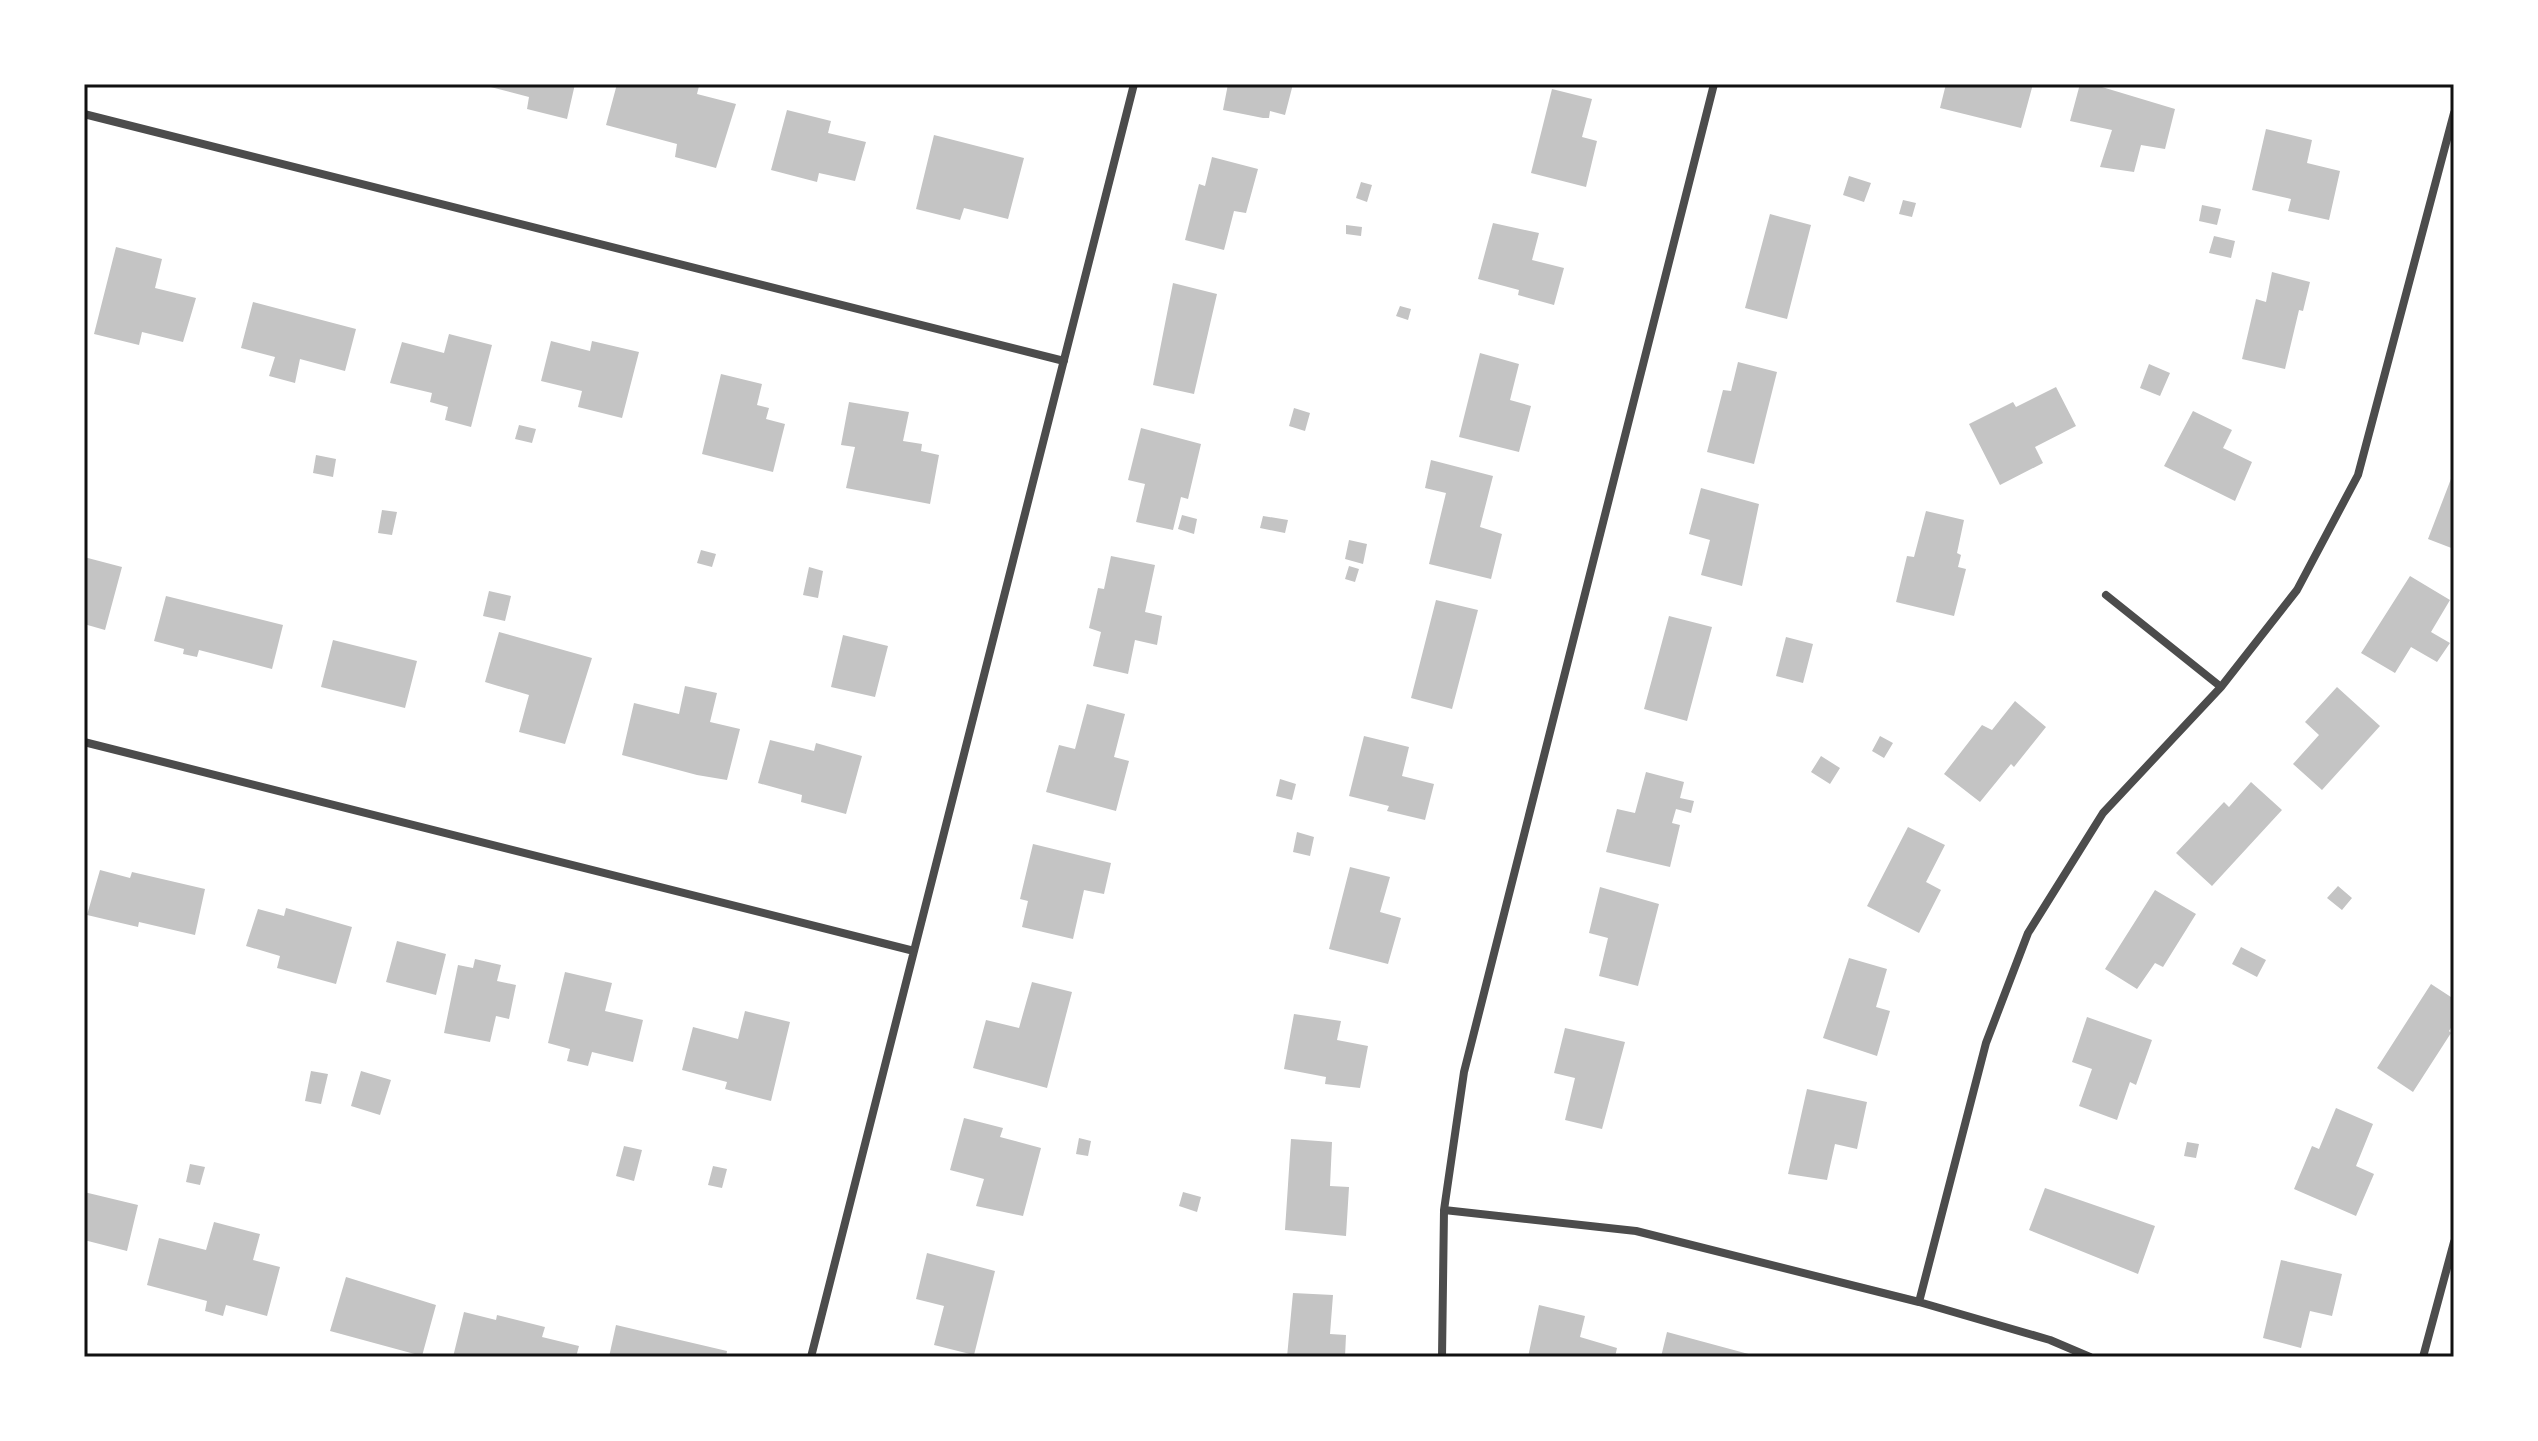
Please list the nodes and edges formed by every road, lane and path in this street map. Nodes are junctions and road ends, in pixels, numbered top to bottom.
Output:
1 (1134, 84) edge
2 (1714, 84) edge
3 (2454, 113) edge
4 (84, 114) edge
5 (1064, 361) junction
6 (2106, 595) dead end
7 (2221, 687) junction
8 (84, 742) edge
9 (914, 951) junction
10 (1444, 1210) junction
11 (2454, 1242) edge
12 (1919, 1302) junction
13 (811, 1357) edge
14 (1442, 1357) edge
15 (2090, 1357) edge
16 (2423, 1357) edge

1 - 5 street
2 - 10 street
3 - 7 street
4 - 5 street
5 - 9 street
6 - 7 street
7 - 12 street
8 - 9 street
9 - 13 street
10 - 12 street
10 - 14 street
11 - 16 street
12 - 15 street

